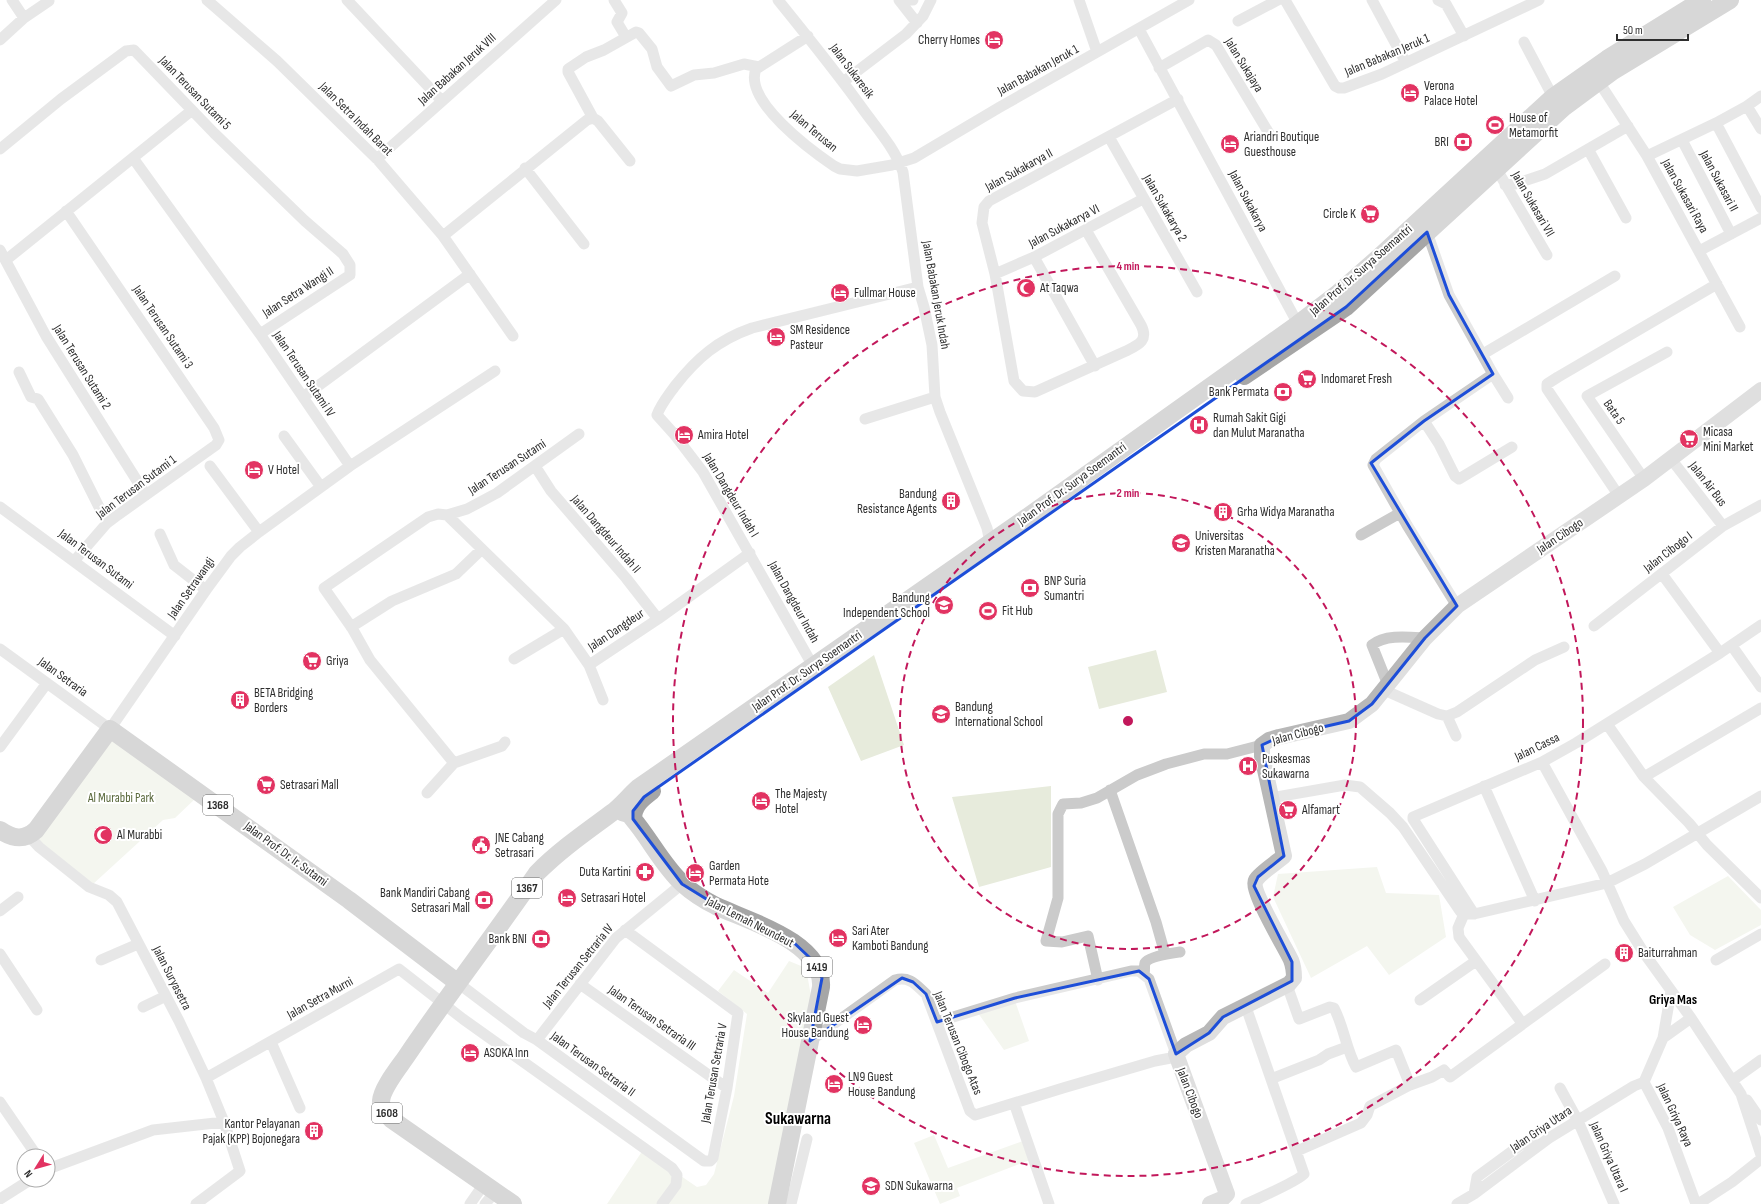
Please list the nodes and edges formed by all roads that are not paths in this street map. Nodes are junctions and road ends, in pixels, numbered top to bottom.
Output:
1 (12, 0) edge
2 (49, 0) edge
3 (207, 0) edge
4 (346, 0) edge
5 (556, 0) edge
6 (614, 0) edge
7 (778, 0) edge
8 (899, 0) edge
9 (909, 0) edge
10 (913, 0) edge
11 (931, 0) edge
12 (1079, 0) edge
13 (1189, 0) edge
14 (1278, 0) edge
15 (1285, 0) edge
16 (1372, 0) edge
17 (1438, 0) edge
18 (1539, 0) edge
19 (1702, 0) edge
20 (1730, 0) edge
21 (24, 18) junction
22 (1238, 21) dead end
23 (917, 23) junction
24 (1139, 29) junction
25 (808, 36) junction
26 (1464, 36) junction
27 (626, 37) junction
28 (0, 40) edge
29 (1524, 42) dead end
30 (1097, 52) junction
31 (1406, 63) junction
32 (759, 67) junction
33 (1159, 68) junction
34 (843, 82) junction
35 (1599, 82) junction
36 (1761, 96) edge
37 (1553, 98) junction
38 (1178, 99) junction
39 (442, 101) junction
40 (1747, 106) junction
41 (191, 111) junction
42 (593, 118) junction
43 (1716, 124) junction
44 (1628, 126) junction
45 (1761, 130) edge
46 (1270, 135) dead end
47 (1109, 137) junction
48 (1682, 140) junction
49 (0, 149) edge
50 (1588, 149) junction
51 (1647, 156) junction
52 (133, 158) junction
53 (377, 159) junction
54 (630, 161) dead end
55 (900, 162) junction
56 (525, 168) junction
57 (1496, 168) junction
58 (1505, 185) junction
59 (1143, 199) junction
60 (1761, 208) edge
61 (66, 211) junction
62 (1626, 218) dead end
63 (1761, 218) edge
64 (1086, 230) junction
65 (1427, 232) junction
66 (1732, 234) junction
67 (443, 236) junction
68 (584, 244) dead end
69 (0, 250) edge
70 (1699, 251) junction
71 (1547, 255) dead end
72 (1034, 257) junction
73 (6, 260) junction
74 (470, 274) junction
75 (995, 274) junction
76 (350, 275) joint
77 (1615, 276) dead end
78 (1717, 284) junction
79 (918, 287) junction
80 (1197, 292) dead end
81 (1298, 324) junction
82 (1740, 328) dead end
83 (260, 334) junction
84 (513, 336) dead end
85 (1667, 352) dead end
86 (1483, 354) junction
87 (1095, 366) junction
88 (495, 371) dead end
89 (19, 372) dead end
90 (1493, 374) junction
91 (1761, 390) edge
92 (302, 397) junction
93 (935, 397) junction
94 (1508, 398) dead end
95 (865, 419) dead end
96 (1424, 421) junction
97 (579, 434) dead end
98 (284, 436) dead end
99 (1512, 447) dead end
100 (201, 456) joint
101 (1671, 458) junction
102 (210, 466) dead end
103 (350, 466) junction
104 (535, 466) junction
105 (1644, 479) junction
106 (321, 487) junction
107 (146, 495) junction
108 (1619, 496) junction
109 (1761, 505) edge
110 (0, 507) edge
111 (1400, 513) junction
112 (447, 514) junction
113 (107, 523) junction
114 (1723, 526) junction
115 (259, 532) junction
116 (160, 534) dead end
117 (1361, 535) dead end
118 (990, 542) junction
119 (482, 549) junction
120 (750, 553) junction
121 (75, 560) junction
122 (1662, 574) junction
123 (206, 590) junction
124 (1457, 606) junction
125 (658, 619) junction
126 (1761, 625) edge
127 (1594, 626) dead end
128 (351, 627) junction
129 (564, 629) junction
130 (175, 636) junction
131 (1425, 638) junction
132 (1732, 646) junction
133 (1564, 647) dead end
134 (0, 649) edge
135 (1720, 653) junction
136 (514, 659) dead end
137 (589, 665) junction
138 (813, 666) junction
139 (47, 683) junction
140 (1761, 687) edge
141 (1386, 688) junction
142 (603, 700) dead end
143 (1761, 708) edge
144 (1447, 716) junction
145 (1608, 724) junction
146 (110, 729) junction
147 (1456, 736) dead end
148 (505, 742) dead end
149 (1262, 745) junction
150 (0, 746) edge
151 (1542, 762) junction
152 (454, 763) junction
153 (1644, 777) junction
154 (1484, 786) junction
155 (1110, 790) junction
156 (427, 793) dead end
157 (1761, 796) edge
158 (1270, 798) junction
159 (613, 811) junction
160 (633, 819) junction
161 (0, 830) edge
162 (1698, 833) junction
163 (29, 836) junction
164 (1607, 883) junction
165 (682, 884) junction
166 (18, 897) dead end
167 (1761, 898) edge
168 (1535, 901) junction
169 (0, 911) edge
170 (1469, 914) junction
171 (625, 930) junction
172 (1761, 934) edge
173 (138, 944) junction
174 (1180, 952) dead end
175 (0, 954) edge
176 (1165, 954) junction
177 (101, 960) dead end
178 (1716, 960) dead end
179 (1476, 961) junction
180 (1605, 964) dead end
181 (1144, 974) junction
182 (1098, 980) junction
183 (458, 983) junction
184 (580, 984) junction
185 (1287, 985) junction
186 (1672, 991) junction
187 (166, 996) junction
188 (1420, 1000) dead end
189 (442, 1004) junction
190 (143, 1007) dead end
191 (1246, 1007) junction
192 (37, 1010) dead end
193 (1691, 1018) junction
194 (937, 1022) junction
195 (1522, 1023) junction
196 (1662, 1038) junction
197 (537, 1040) junction
198 (810, 1041) junction
199 (271, 1042) junction
200 (1347, 1047) junction
201 (1176, 1055) junction
202 (1761, 1060) edge
203 (206, 1078) junction
204 (1271, 1079) junction
205 (1733, 1080) junction
206 (1644, 1082) junction
207 (1410, 1085) junction
208 (727, 1088) junction
209 (1560, 1088) dead end
210 (1741, 1094) junction
211 (0, 1102) edge
212 (1014, 1103) junction
213 (300, 1108) dead end
214 (1761, 1120) edge
215 (1578, 1121) junction
216 (224, 1122) junction
217 (807, 1139) dead end
218 (32, 1148) edge
219 (1297, 1151) junction
220 (1761, 1155) edge
221 (712, 1158) joint
222 (1761, 1159) edge
223 (56, 1166) edge
224 (17, 1188) edge
225 (488, 1193) edge
226 (0, 1199) edge
227 (1230, 1199) edge
228 (196, 1204) edge
229 (470, 1204) edge
230 (513, 1204) edge
231 (662, 1204) edge
232 (777, 1204) edge
233 (791, 1204) edge
234 (1049, 1204) edge
235 (1210, 1204) edge
236 (1246, 1204) edge
237 (1457, 1204) edge
238 (1614, 1204) edge
239 (1697, 1204) edge

1 - 21 street
2 - 21 street
3 - 53 street, Jalan Setra Indah Barat
4 - 39 street
5 - 39 street, Jalan Babakan Jeruk VIII
6 - 27 street
7 - 25 street, Jalan Sukaresik
8 - 23 street
9 - 10 street
11 - 23 street
12 - 30 street
13 - 24 street, Jalan Babakan Jeruk 1
14 - 22 street
15 - 31 street, Jalan Babakan Jeruk 1
16 - 31 street
17 - 26 street
18 - 26 street, Jalan Babakan Jeruk 1
19 - 37 main road, Jalan Prof. Dr. Surya Soemantri / 1367
20 - 35 main road, Jalan Prof. Dr. Surya Soemantri
21 - 28 street
23 - 34 street
24 - 30 street, Jalan Babakan Jeruk 1
24 - 33 street, Jalan Sukakarya
25 - 32 street
25 - 34 street, Jalan Sukaresik
26 - 31 street, Jalan Babakan Jeruk 1
27 - 32 street
27 - 42 street
29 - 37 street
30 - 55 street, Jalan Babakan Jeruk 1
32 - 55 street, Jalan Terusan
33 - 38 street, Jalan Sukakarya
33 - 46 street, Jalan Sukajaya
34 - 55 street, Jalan Sukaresik
35 - 44 street, Jalan Sukasari Raya
35 - 57 main road, Jalan Prof. Dr. Surya Soemantri
36 - 40 street
37 - 81 main road, Jalan Prof. Dr. Surya Soemantri / 1367
38 - 47 street, Jalan Sukakarya II
38 - 81 street, Jalan Sukakarya
39 - 53 street, Jalan Babakan Jeruk VIII
40 - 43 street
40 - 45 street
41 - 49 street, Jalan Terusan Sutami 5
41 - 52 street
41 - 76 street, Jalan Terusan Sutami 5
42 - 54 street
42 - 56 street
43 - 48 street
43 - 60 street
44 - 50 street
44 - 51 street, Jalan Sukasari Raya
47 - 59 street, Jalan Sukakarya 2
47 - 75 street, Jalan Sukakarya II
48 - 51 street
48 - 66 street, Jalan Sukasari II
50 - 58 street
50 - 62 street
51 - 70 street, Jalan Sukasari Raya
52 - 61 street
52 - 83 street, Jalan Terusan Sutami IV
53 - 67 street, Jalan Setra Indah Barat
55 - 79 street, Jalan Babakan Jeruk Indah
56 - 67 street
56 - 68 street
57 - 58 street, Jalan Sukasari VII
57 - 65 main road, Jalan Prof. Dr. Surya Soemantri
58 - 71 street, Jalan Sukasari VII
59 - 64 street, Jalan Sukakarya VI
59 - 80 street, Jalan Sukakarya 2
61 - 73 street
61 - 100 street, Jalan Terusan Sutami 3
63 - 66 street
64 - 72 street, Jalan Sukakarya VI
64 - 87 street, Jalan Sukakarya II
65 - 86 street
65 - 160 main road, Jalan Prof. Dr. Surya Soemantri
66 - 70 street
67 - 74 street, Jalan Setra Indah Barat
69 - 73 street, Jalan Terusan Sutami 2
70 - 78 street, Jalan Sukasari Raya
72 - 75 street, Jalan Sukakarya VI
72 - 87 street
73 - 107 street, Jalan Terusan Sutami 2
74 - 84 street, Jalan Setra Indah Barat
74 - 92 street
75 - 87 street, Jalan Sukakarya II
76 - 83 street, Jalan Setra Wangi II
77 - 86 street
78 - 82 street, Jalan Sukasari Raya
78 - 108 street
79 - 93 street, Jalan Babakan Jeruk Indah
79 - 120 street, Jalan Dangdeur Indah I
81 - 118 main road, Jalan Prof. Dr. Surya Soemantri / 1367
83 - 92 street, Jalan Terusan Sutami IV
85 - 105 street, Bata 5
86 - 90 street
88 - 103 street
89 - 113 street
90 - 94 street
90 - 96 street
91 - 101 street, Jalan Cibogo
92 - 103 street, Jalan Terusan Sutami IV
93 - 95 street
93 - 118 street, Jalan Babakan Jeruk Indah
96 - 99 street
96 - 111 street
97 - 104 street, Jalan Terusan Sutami
98 - 106 street
100 - 107 street, Jalan Terusan Sutami 1
101 - 105 street, Jalan Cibogo
101 - 114 street, Jalan Air Bus
102 - 115 street
103 - 106 street, Jalan Setrawangi
104 - 112 street, Jalan Terusan Sutami
104 - 125 street, Jalan Dangdeur Indah II
105 - 108 street, Jalan Cibogo
106 - 115 street, Jalan Setrawangi
107 - 113 street, Jalan Terusan Sutami 1
108 - 124 street, Jalan Cibogo
109 - 114 street, Jalan Cibogo I
110 - 121 street, Jalan Terusan Sutami
111 - 117 street
111 - 124 street
112 - 119 street, Jalan Dangdeur
112 - 128 street, Jalan Terusan Sutami
113 - 121 street, Jalan Terusan Sutami 1
114 - 122 street, Jalan Cibogo I
115 - 123 street, Jalan Setrawangi
116 - 123 street
118 - 138 main road, Jalan Prof. Dr. Surya Soemantri / 1367
119 - 128 street
119 - 129 street, Jalan Dangdeur
120 - 125 street, Jalan Dangdeur
120 - 138 street, Jalan Dangdeur Indah
121 - 130 street, Jalan Terusan Sutami
122 - 127 street, Jalan Cibogo I
122 - 135 street
123 - 130 street, Jalan Setrawangi
124 - 131 street, Jalan Cibogo
125 - 137 street, Jalan Dangdeur
126 - 132 street, Jalan Cassa
128 - 152 street
129 - 136 street
129 - 137 street, Jalan Dangdeur
130 - 146 street, Jalan Setrawangi
131 - 141 street, Jalan Cibogo
131 - 141 street
132 - 135 street, Jalan Cassa
132 - 140 street
133 - 144 street
134 - 139 street, Jalan Setraria
135 - 145 street, Jalan Cassa
137 - 142 street
138 - 159 main road, Jalan Prof. Dr. Surya Soemantri / 1367
139 - 146 street, Jalan Setraria
139 - 150 street
141 - 144 street
141 - 149 street, Jalan Cibogo
143 - 153 street
144 - 147 street
145 - 151 street, Jalan Cassa
145 - 153 street
146 - 163 main road
146 - 183 main road, Jalan Prof. Dr. Ir. Sutami / 1368
148 - 152 street
149 - 155 street
149 - 158 street, Jalan Cibogo
151 - 154 street, Jalan Cassa
151 - 164 street
152 - 156 street
153 - 162 street
154 - 168 street
154 - 170 street, Jalan Cassa
155 - 176 street
155 - 182 street
157 - 162 street
158 - 170 street
158 - 185 street, Jalan Cibogo
159 - 160 main road, Jalan Lemah Neundeut / 1419
159 - 183 main road, Jalan Prof. Dr. Surya Soemantri / 1367
160 - 165 main road, Jalan Lemah Neundeut / 1419
161 - 163 main road
162 - 164 street
162 - 167 street
163 - 173 street, Jalan Suryasetra
164 - 168 street
164 - 186 street
165 - 171 street, Jalan Terusan Setraria IV
165 - 198 main road, Jalan Lemah Neundeut / 1419
166 - 169 street
168 - 170 street
170 - 179 street
171 - 184 street, Jalan Terusan Setraria IV
171 - 208 street, Jalan Terusan Setraria V
172 - 178 street
173 - 177 street
173 - 187 street, Jalan Suryasetra
174 - 176 street
175 - 192 street
176 - 181 street
179 - 188 street
179 - 195 street
180 - 195 street
181 - 182 street
181 - 201 street
182 - 194 street
183 - 189 main road, 1608
183 - 197 street
184 - 197 street, Jalan Terusan Setraria IV
184 - 208 street, Jalan Terusan Setraria III
185 - 191 street, Jalan Cibogo
185 - 200 street
186 - 193 street
186 - 196 street, Jalan Griya Raya
187 - 190 street
187 - 203 street, Jalan Suryasetra
189 - 199 street, Jalan Setra Murni
189 - 225 main road, 1608
189 - 231 street
191 - 201 street, Jalan Cibogo
191 - 204 street
193 - 196 street
193 - 205 street
194 - 198 street, Jalan Terusan Cibogo Atas
194 - 212 street, Jalan Terusan Cibogo Atas
195 - 207 street
196 - 206 street, Jalan Griya Raya
197 - 221 street, Jalan Terusan Setraria II
198 - 232 main road, Jalan Lemah Neundeut / 1419
199 - 203 street, Jalan Setra Murni
199 - 213 street
200 - 204 street
200 - 207 street
201 - 212 street
201 - 227 street, Jalan Cibogo
202 - 205 street
203 - 216 street, Jalan Suryasetra
204 - 219 street
205 - 210 street
206 - 215 street, Jalan Griya Utara
206 - 239 street, Jalan Griya Raya
207 - 219 street
208 - 221 street, Jalan Terusan Setraria V
209 - 215 street, Jalan Griya Utara I
210 - 214 street
210 - 220 street
211 - 218 street
212 - 234 street
215 - 237 street, Jalan Griya Utara
215 - 238 street, Jalan Griya Utara I
216 - 223 street
216 - 228 street, Jalan Suryasetra
217 - 233 street
219 - 236 street
222 - 239 street
224 - 226 street
225 - 229 street
225 - 230 main road, 1608
227 - 235 street, Jalan Cibogo

